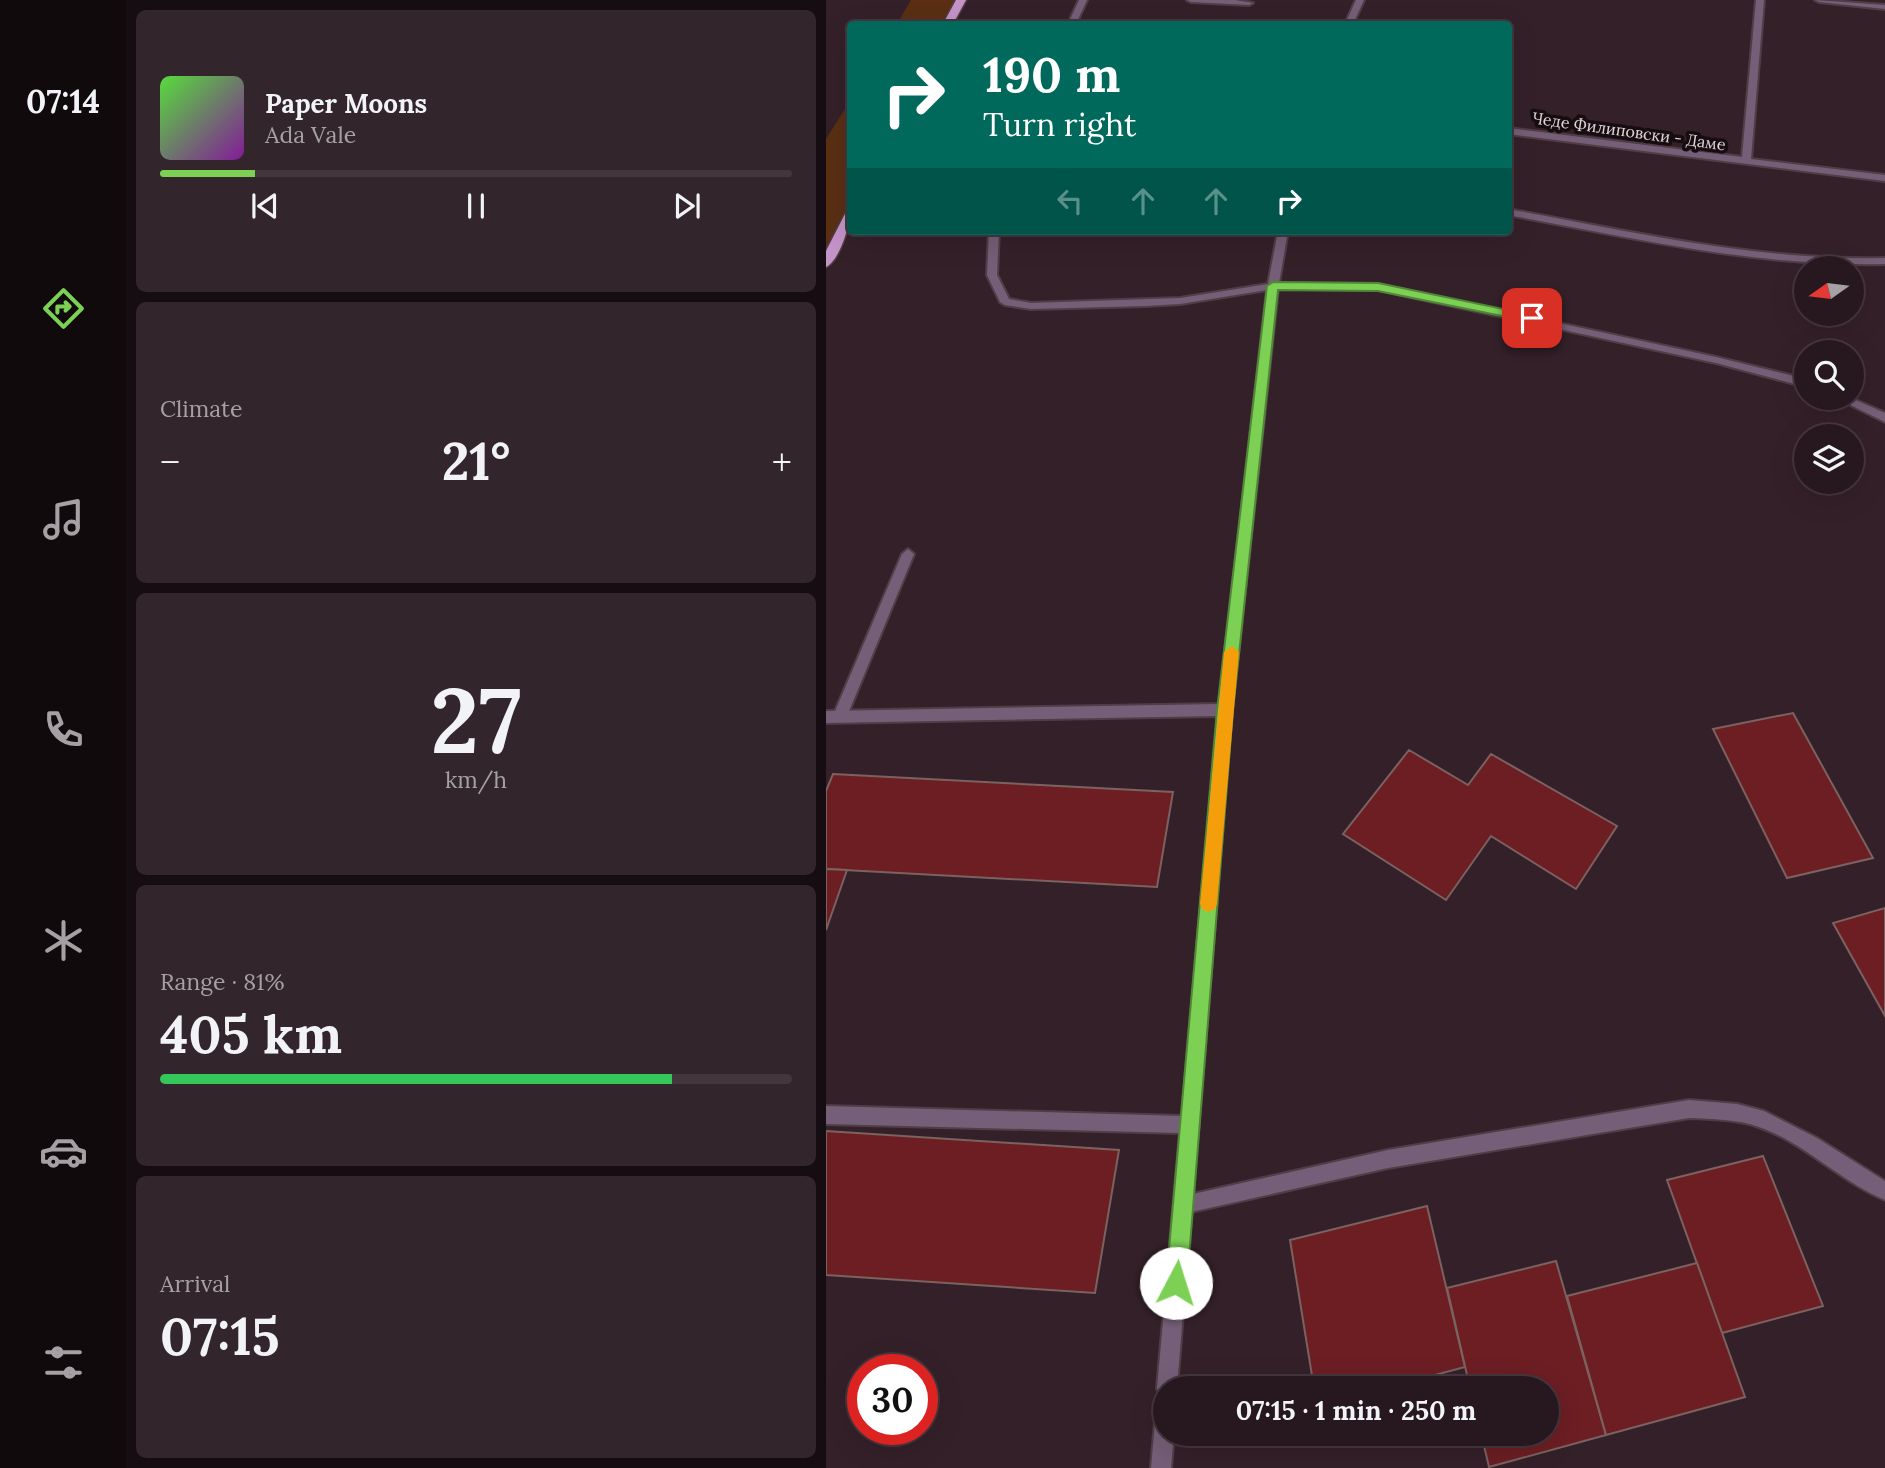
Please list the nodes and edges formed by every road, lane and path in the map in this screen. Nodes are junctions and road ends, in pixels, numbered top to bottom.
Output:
1 (961, 0) edge
2 (1083, 0) edge
3 (1191, 0) edge
4 (1360, 0) edge
5 (1760, 0) edge
6 (1819, 0) edge
7 (1249, 3) dead end
8 (1885, 7) edge
9 (950, 21) edge
10 (1073, 21) edge
11 (1350, 21) edge
12 (1512, 132) edge
13 (1746, 162) junction
14 (1885, 178) edge
15 (1512, 213) edge
16 (847, 221) edge
17 (994, 235) edge
18 (1282, 235) edge
19 (1885, 261) edge
20 (826, 263) edge
21 (1273, 286) junction
22 (1794, 380) edge
23 (1864, 408) edge
24 (1885, 418) edge
25 (908, 554) dead end
26 (1225, 710) junction
27 (833, 717) edge
28 (826, 1115) edge
29 (1189, 1125) junction
30 (1885, 1191) edge
31 (1183, 1205) junction
32 (1168, 1376) edge
33 (1163, 1446) edge
34 (1161, 1468) edge

1 - 9 main road
2 - 10 street
3 - 7 street
4 - 11 street
5 - 13 street, Чеде Филиповски - Даме
6 - 8 street
12 - 13 street, Чеде Филиповски - Даме
13 - 14 street, Чеде Филиповски - Даме
15 - 19 street
16 - 20 main road
17 - 21 street
18 - 21 street
21 - 22 street
21 - 26 street
23 - 24 street
25 - 27 street
26 - 27 street
26 - 29 street
28 - 29 street
29 - 31 street
30 - 31 street
31 - 32 street
33 - 34 street

